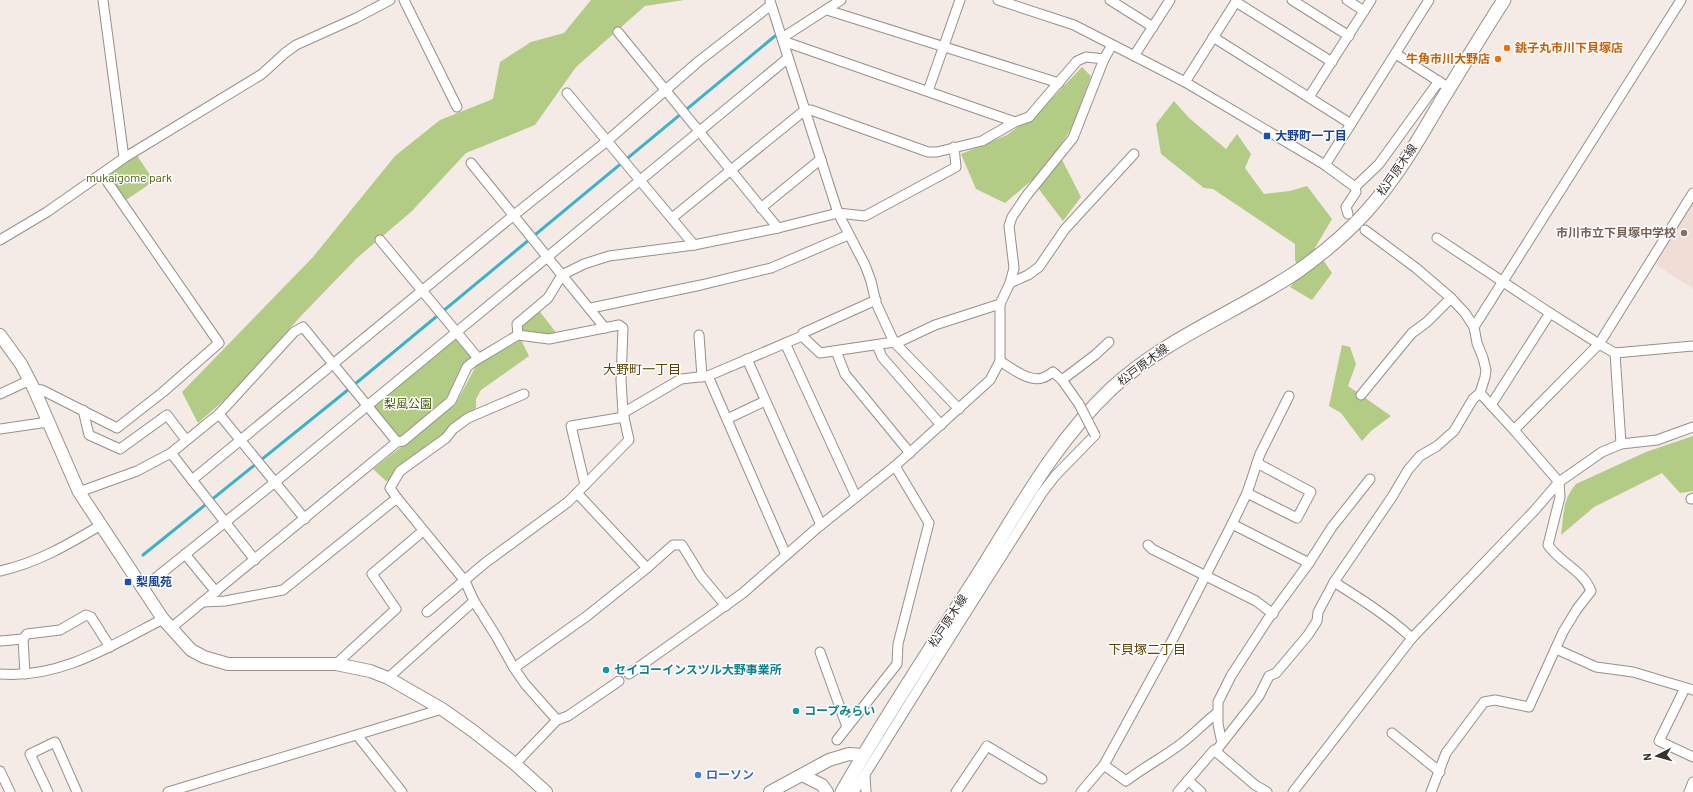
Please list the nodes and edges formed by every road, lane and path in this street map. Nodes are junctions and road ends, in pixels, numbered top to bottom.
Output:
1 (103, 0) edge
2 (390, 0) edge
3 (404, 0) edge
4 (841, 0) edge
5 (960, 0) edge
6 (998, 0) edge
7 (1110, 0) edge
8 (1170, 0) edge
9 (1292, 0) edge
10 (1347, 0) edge
11 (1371, 0) edge
12 (1430, 0) edge
13 (1504, 0) edge
14 (1681, 0) edge
15 (1236, 1) edge
16 (770, 3) edge
17 (1302, 3) edge
18 (827, 10) junction
19 (1364, 11) junction
20 (1153, 27) junction
21 (618, 32) dead end
22 (1348, 36) junction
23 (1213, 38) junction
24 (782, 40) junction
25 (1112, 45) junction
26 (943, 47) junction
27 (1396, 54) junction
28 (1134, 56) junction
29 (788, 58) junction
30 (1104, 59) junction
31 (1332, 62) junction
32 (1185, 82) junction
33 (1059, 83) junction
34 (1444, 84) junction
35 (665, 90) junction
36 (928, 91) junction
37 (567, 93) dead end
38 (1309, 97) junction
39 (457, 108) dead end
40 (805, 110) junction
41 (1015, 122) junction
42 (1351, 124) junction
43 (699, 132) junction
44 (607, 141) junction
45 (954, 147) junction
46 (1134, 154) dead end
47 (124, 158) junction
48 (821, 159) junction
49 (471, 163) dead end
50 (1325, 165) junction
51 (731, 170) junction
52 (102, 174) junction
53 (641, 180) junction
54 (1355, 187) junction
55 (1693, 193) edge
56 (761, 208) junction
57 (838, 213) junction
58 (1348, 214) dead end
59 (514, 216) junction
60 (672, 218) junction
61 (778, 228) junction
62 (1365, 230) dead end
63 (848, 235) junction
64 (1437, 238) dead end
65 (0, 240) edge
66 (380, 240) dead end
67 (694, 245) junction
68 (548, 256) junction
69 (562, 275) junction
70 (1503, 281) junction
71 (1010, 282) junction
72 (422, 291) junction
73 (1452, 298) junction
74 (876, 300) junction
75 (1000, 304) junction
76 (591, 308) junction
77 (1550, 313) junction
78 (1474, 326) junction
79 (605, 328) junction
80 (456, 331) junction
81 (0, 335) edge
82 (518, 335) junction
83 (699, 335) dead end
84 (802, 336) junction
85 (894, 342) junction
86 (1109, 342) dead end
87 (785, 343) junction
88 (1598, 344) junction
89 (877, 345) junction
90 (1693, 346) edge
91 (836, 351) junction
92 (1615, 352) junction
93 (478, 358) junction
94 (747, 360) junction
95 (1000, 361) junction
96 (334, 364) junction
97 (705, 376) junction
98 (1062, 380) junction
99 (32, 384) junction
100 (1480, 393) junction
101 (0, 394) edge
102 (524, 394) dead end
103 (1361, 395) dead end
104 (1289, 396) dead end
105 (765, 401) junction
106 (1491, 405) junction
107 (367, 406) junction
108 (959, 409) junction
109 (83, 410) junction
110 (219, 414) junction
111 (624, 415) junction
112 (727, 419) junction
113 (48, 422) junction
114 (941, 425) junction
115 (1693, 427) edge
116 (0, 429) edge
117 (1514, 430) junction
118 (186, 440) junction
119 (241, 440) junction
120 (397, 442) junction
121 (1621, 444) junction
122 (171, 453) junction
123 (910, 453) junction
124 (1257, 463) junction
125 (895, 466) junction
126 (1370, 479) dead end
127 (192, 480) junction
128 (1559, 482) junction
129 (274, 483) junction
130 (585, 485) junction
131 (79, 492) junction
132 (577, 493) junction
133 (1247, 493) junction
134 (856, 497) junction
135 (396, 498) junction
136 (305, 519) junction
137 (226, 521) junction
138 (1232, 524) junction
139 (101, 525) junction
140 (821, 525) junction
141 (423, 531) junction
142 (1148, 544) dead end
143 (185, 554) junction
144 (786, 555) junction
145 (255, 560) junction
146 (1309, 563) junction
147 (647, 568) junction
148 (0, 571) edge
149 (1206, 575) junction
150 (465, 581) junction
151 (1334, 582) junction
152 (143, 588) junction
153 (216, 592) junction
154 (474, 601) junction
155 (202, 602) junction
156 (726, 606) junction
157 (427, 612) dead end
158 (1273, 614) junction
159 (167, 623) junction
160 (951, 626) junction
161 (1412, 638) junction
162 (23, 639) junction
163 (0, 641) edge
164 (110, 647) junction
165 (1556, 649) junction
166 (820, 652) dead end
167 (336, 664) junction
168 (514, 668) junction
169 (0, 674) edge
170 (25, 674) junction
171 (629, 674) dead end
172 (388, 678) junction
173 (619, 680) dead end
174 (1689, 689) edge
175 (442, 709) junction
176 (1217, 713) junction
177 (557, 720) junction
178 (847, 727) junction
179 (1392, 733) dead end
180 (356, 735) junction
181 (836, 740) dead end
182 (1222, 743) junction
183 (1215, 752) junction
184 (863, 755) junction
185 (1693, 757) edge
186 (515, 764) junction
187 (1104, 765) junction
188 (0, 770) edge
189 (1440, 772) junction
190 (865, 774) junction
191 (802, 775) junction
192 (1042, 779) dead end
193 (1188, 780) junction
194 (1693, 782) edge
195 (1264, 791) edge
196 (1435, 791) edge
197 (10, 792) edge
198 (48, 792) edge
199 (77, 792) edge
200 (168, 792) edge
201 (402, 792) edge
202 (546, 792) edge
203 (770, 792) edge
204 (827, 792) edge
205 (842, 792) edge
206 (854, 792) edge
207 (866, 792) edge
208 (956, 792) edge
209 (1081, 792) edge
210 (1178, 792) edge
211 (1201, 792) edge
212 (1293, 792) edge
213 (1689, 792) edge

1 - 47 street
2 - 47 street
3 - 39 street
4 - 18 street
5 - 26 street
6 - 25 street
7 - 20 street
8 - 20 street
9 - 17 street
10 - 19 street
11 - 19 street
12 - 27 street
13 - 34 main road, 松戸原木線
14 - 70 street
15 - 23 street
15 - 31 street
16 - 24 street
16 - 35 street
17 - 22 street
18 - 24 street
18 - 26 street
19 - 22 street
20 - 28 street
21 - 35 street
22 - 31 street
23 - 32 street
23 - 38 street
24 - 29 street
24 - 36 street
25 - 28 street
25 - 30 street
26 - 33 street
26 - 36 street
27 - 34 street
27 - 42 street
28 - 32 street
29 - 40 street
29 - 43 street
30 - 33 street
30 - 71 street
31 - 38 street
32 - 50 street
33 - 41 street
34 - 54 street
34 - 160 main road, 松戸原木線
35 - 43 street
35 - 44 street
36 - 41 street
37 - 44 street
38 - 42 street
40 - 45 street
40 - 48 street
40 - 51 street
41 - 45 street
42 - 50 street
43 - 51 street
43 - 53 street
44 - 53 street
44 - 59 street
45 - 57 street
46 - 71 street
47 - 52 street
48 - 56 street
48 - 57 street
49 - 59 street
50 - 54 street
51 - 56 street
51 - 60 street
52 - 65 street
52 - 109 street
53 - 60 street
53 - 68 street
54 - 58 street
55 - 88 street
56 - 61 street
57 - 61 street
57 - 63 street
59 - 68 street
59 - 72 street
60 - 67 street
61 - 67 street
62 - 73 street
63 - 74 street
63 - 76 street
64 - 70 street
66 - 72 street
67 - 69 street
68 - 69 street
68 - 80 street
69 - 76 street
69 - 82 street
70 - 77 street
70 - 78 street
71 - 75 street
72 - 80 street
72 - 96 street
73 - 78 street
73 - 103 street
74 - 84 street
74 - 85 street
75 - 85 street
75 - 95 street
76 - 79 street
77 - 88 street
77 - 106 street
78 - 100 street
79 - 82 street
79 - 111 street
80 - 93 street
80 - 107 street
81 - 99 street
82 - 93 street
83 - 97 street
84 - 87 street
84 - 91 street
85 - 89 street
85 - 108 street
86 - 98 street
87 - 94 street
87 - 134 street
88 - 92 street
88 - 117 street
89 - 91 street
89 - 114 street
90 - 92 street
91 - 123 street
92 - 121 street
93 - 120 street
94 - 97 street
94 - 105 street
95 - 98 street
95 - 108 street
96 - 107 street
96 - 110 street
96 - 119 street
97 - 111 street
97 - 112 street
98 - 160 street, bridge
99 - 101 street
99 - 109 street
99 - 113 street
100 - 106 street
100 - 151 street
102 - 135 street
104 - 124 street
105 - 112 street
105 - 140 street
106 - 117 street
107 - 120 street
107 - 129 street
108 - 114 street
109 - 118 street
110 - 118 street
110 - 119 street
111 - 130 street
111 - 130 street
112 - 144 street
113 - 116 street
113 - 131 street
114 - 123 street
115 - 121 street
117 - 128 street
118 - 122 street
119 - 127 street
119 - 129 street
120 - 136 street
121 - 128 street
122 - 127 street
122 - 131 street
123 - 125 street
124 - 133 street
124 - 133 street
125 - 134 street
125 - 178 street
126 - 146 street
127 - 137 street
128 - 161 street
128 - 165 street
129 - 136 street
129 - 137 street
130 - 132 street
131 - 139 street
132 - 147 street
132 - 150 street
133 - 138 street
134 - 140 street
135 - 141 street
135 - 155 street
136 - 145 street
137 - 143 street
137 - 145 street
138 - 146 street
138 - 149 street
139 - 148 street
139 - 152 street
140 - 144 street
141 - 150 street
141 - 167 street
142 - 149 street
143 - 152 street
143 - 153 street
144 - 156 street
145 - 153 street
146 - 158 street
147 - 156 street
147 - 168 street
149 - 158 street
149 - 187 street
150 - 154 street
150 - 157 street
151 - 161 street
151 - 182 street
152 - 159 street
153 - 155 street
154 - 168 street
154 - 172 street
155 - 159 street
156 - 171 street
158 - 176 street
159 - 164 street
159 - 167 street
160 - 184 main road, 松戸原木線
160 - 190 street
161 - 212 street
162 - 163 street
162 - 164 street
162 - 170 street
164 - 170 street
165 - 174 street
165 - 189 street
166 - 178 street
167 - 172 street
168 - 177 street
169 - 170 street
172 - 175 street
173 - 177 street
174 - 185 street
175 - 180 street
175 - 186 street
176 - 182 street
176 - 187 street
177 - 186 street
178 - 181 street
179 - 189 street
180 - 200 street
180 - 201 street
182 - 183 street
183 - 193 street
183 - 195 street
184 - 191 street
184 - 205 main road, 松戸原木線
186 - 202 street
187 - 209 street
188 - 197 street
189 - 196 street
190 - 206 street
190 - 207 street
191 - 203 street
191 - 204 street
192 - 208 street
193 - 210 street
193 - 211 street
194 - 213 street
198 - 199 street

